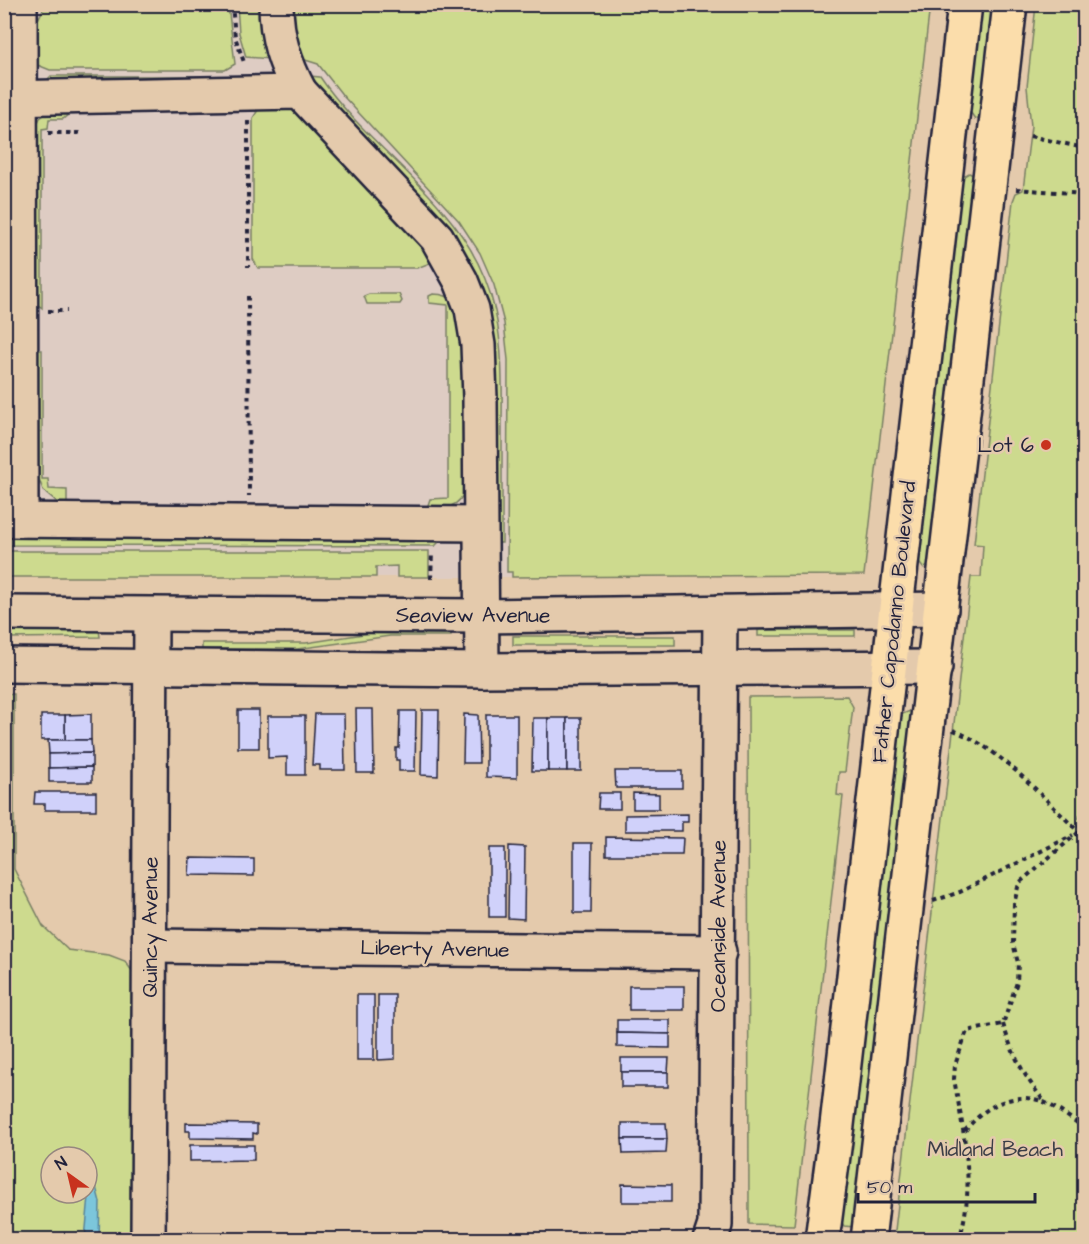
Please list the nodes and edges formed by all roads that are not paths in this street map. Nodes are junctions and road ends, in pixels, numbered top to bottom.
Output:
1 (20, 4) edge
2 (276, 4) edge
3 (964, 4) edge
4 (1010, 4) edge
5 (300, 92) junction
6 (12, 98) edge
7 (13, 520) edge
8 (479, 524) junction
9 (896, 609) junction
10 (941, 609) junction
11 (720, 612) junction
12 (4, 613) edge
13 (150, 615) junction
14 (482, 616) junction
15 (4, 666) edge
16 (890, 667) junction
17 (935, 667) junction
18 (150, 669) junction
19 (718, 669) junction
20 (482, 670) junction
21 (151, 946) junction
22 (719, 952) junction
23 (148, 1239) edge
24 (710, 1239) edge
25 (822, 1239) edge
26 (868, 1239) edge

1 - 6 street
2 - 5 street
3 - 9 main road, Father Capodanno Boulevard
4 - 10 main road, Father Capodanno Boulevard
5 - 6 street
5 - 8 street
6 - 7 street
7 - 8 street
8 - 14 street
9 - 10 street, Seaview Avenue
9 - 11 street, Seaview Avenue
9 - 16 main road, Father Capodanno Boulevard
10 - 17 main road, Father Capodanno Boulevard
11 - 14 street, Seaview Avenue
11 - 19 street, Oceanside Avenue
12 - 13 street, Seaview Avenue
13 - 14 street, Seaview Avenue
13 - 18 street, Quincy Avenue
14 - 20 street
15 - 18 street
16 - 17 street
16 - 19 street
16 - 25 main road, Father Capodanno Boulevard
17 - 26 main road, Father Capodanno Boulevard
18 - 20 street
18 - 21 street, Quincy Avenue
19 - 20 street
19 - 22 street, Oceanside Avenue
21 - 22 street, Liberty Avenue
21 - 23 street, Quincy Avenue
22 - 24 street, Oceanside Avenue

